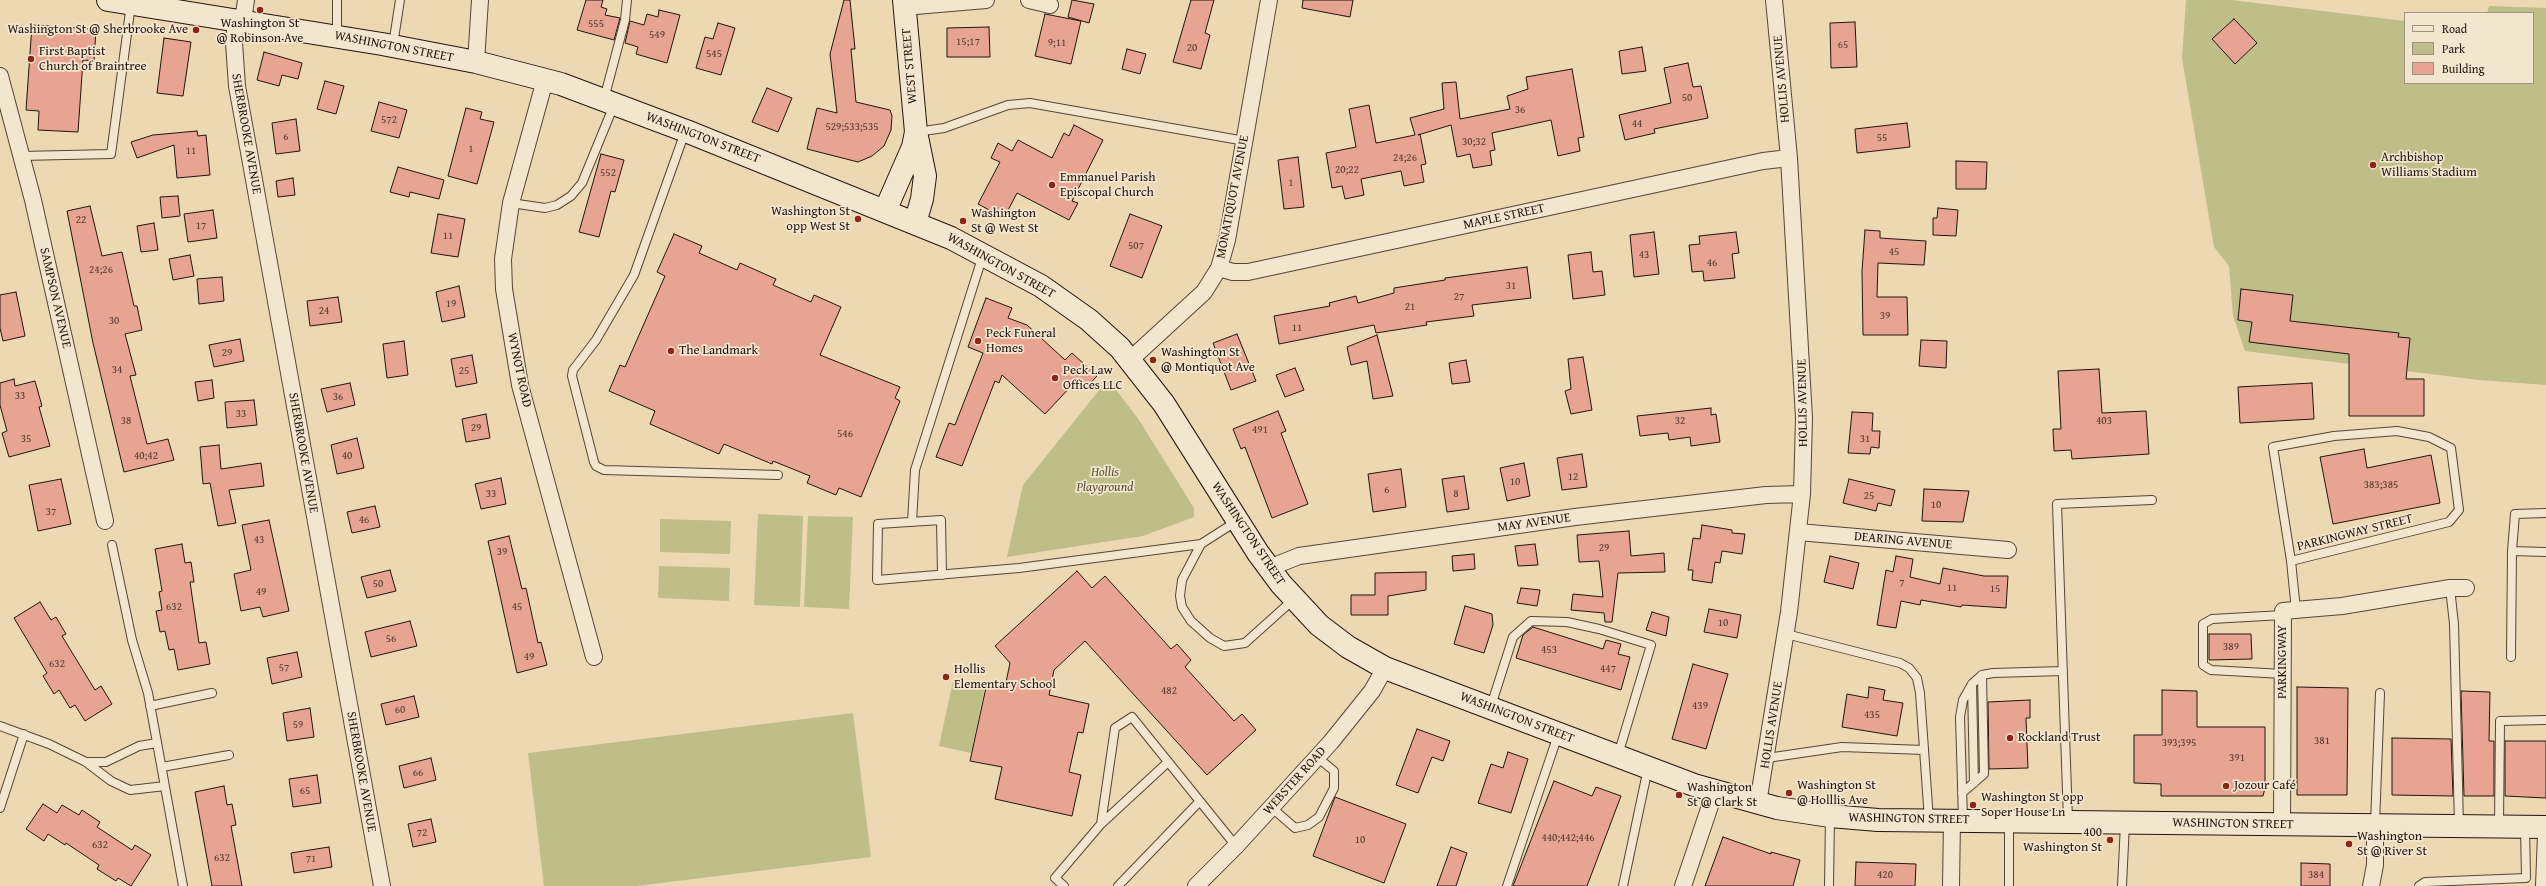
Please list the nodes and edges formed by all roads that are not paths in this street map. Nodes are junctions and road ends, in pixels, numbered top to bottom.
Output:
1 (108, 0) edge
2 (337, 0) edge
3 (400, 0) edge
4 (480, 0) edge
5 (627, 0) edge
6 (986, 0) edge
7 (1029, 0) edge
8 (1269, 0) edge
9 (1774, 0) edge
10 (132, 3) junction
11 (904, 4) edge
12 (1050, 5) dead end
13 (242, 14) edge
14 (337, 36) junction
15 (393, 46) junction
16 (476, 62) junction
17 (0, 76) edge
18 (545, 80) junction
19 (609, 102) junction
20 (686, 131) junction
21 (916, 132) junction
22 (1245, 141) junction
23 (21, 156) junction
24 (1789, 158) junction
25 (511, 203) junction
26 (885, 211) junction
27 (914, 223) junction
28 (983, 254) junction
29 (1219, 268) junction
30 (1131, 359) junction
31 (778, 475) dead end
32 (1802, 494) junction
33 (2152, 500) dead end
34 (2546, 513) edge
35 (105, 521) dead end
36 (1238, 521) junction
37 (912, 522) junction
38 (1798, 532) junction
39 (112, 544) dead end
40 (1201, 544) junction
41 (2008, 550) dead end
42 (2512, 551) junction
43 (2546, 552) edge
44 (2291, 560) junction
45 (1269, 568) junction
46 (942, 575) junction
47 (2450, 588) junction
48 (2466, 588) dead end
49 (1294, 599) junction
50 (2289, 613) junction
51 (1786, 634) junction
52 (594, 657) dead end
53 (2511, 658) dead end
54 (1385, 668) junction
55 (2063, 670) junction
56 (2283, 674) junction
57 (1982, 675) junction
58 (1972, 684) junction
59 (212, 693) dead end
60 (2380, 693) dead end
61 (150, 706) junction
62 (1491, 708) junction
63 (2546, 720) edge
64 (0, 726) edge
65 (24, 734) junction
66 (1558, 734) junction
67 (157, 743) junction
68 (1924, 750) junction
69 (229, 755) dead end
70 (1618, 756) junction
71 (1316, 757) junction
72 (1767, 758) junction
73 (86, 762) junction
74 (1168, 762) junction
75 (162, 767) junction
76 (1648, 767) junction
77 (1974, 782) junction
78 (165, 786) junction
79 (1715, 792) junction
80 (1962, 793) junction
81 (1196, 799) junction
82 (1758, 803) junction
83 (1271, 807) junction
84 (0, 808) edge
85 (1830, 816) junction
86 (1929, 820) junction
87 (1957, 820) junction
88 (2010, 821) junction
89 (2068, 822) junction
90 (2125, 822) junction
91 (1101, 824) junction
92 (2282, 825) junction
93 (2374, 825) junction
94 (2459, 826) junction
95 (2499, 826) junction
96 (2536, 826) edge
97 (2546, 834) edge
98 (1236, 846) junction
99 (2525, 882) edge
100 (183, 886) edge
101 (382, 886) edge
102 (1064, 886) edge
103 (1118, 886) edge
104 (1196, 886) edge
105 (1507, 886) edge
106 (1623, 886) edge
107 (1683, 886) edge
108 (1829, 886) edge
109 (1951, 886) edge
110 (2009, 886) edge
111 (2122, 886) edge
112 (2372, 886) edge
113 (2419, 886) edge
114 (2544, 886) edge

1 - 10 main road, WASHINGTON STREET
2 - 14 lane
3 - 15 lane
4 - 16 street
5 - 19 lane
6 - 11 street
7 - 12 street
8 - 22 street, MONATIQUOT AVENUE
9 - 24 street, HOLLIS AVENUE
10 - 13 main road, WASHINGTON STREET
10 - 23 lane
11 - 21 main road, WEST STREET
13 - 14 main road, WASHINGTON STREET
13 - 101 street, SHERBROOKE AVENUE
14 - 15 main road, WASHINGTON STREET
15 - 16 main road, WASHINGTON STREET
16 - 18 main road, WASHINGTON STREET
17 - 23 street, SAMPSON AVENUE
18 - 19 main road, WASHINGTON STREET
18 - 25 street, WYNOT ROAD
19 - 20 main road, WASHINGTON STREET
19 - 25 lane
20 - 26 main road, WASHINGTON STREET
20 - 31 lane
21 - 22 lane
21 - 26 main road, WEST STREET
21 - 27 main road, WEST STREET
22 - 29 street, MONATIQUOT AVENUE
23 - 35 street, SAMPSON AVENUE
24 - 29 street, MAPLE STREET
24 - 32 street, HOLLIS AVENUE
25 - 52 street, WYNOT ROAD
26 - 27 main road, WASHINGTON STREET
27 - 28 main road, WASHINGTON STREET
28 - 30 main road, WASHINGTON STREET
28 - 37 lane
29 - 30 street, MONATIQUOT AVENUE
30 - 36 main road, WASHINGTON STREET
32 - 38 street, HOLLIS AVENUE
32 - 45 street, MAY AVENUE
33 - 55 lane
34 - 42 lane
36 - 40 lane
36 - 45 main road, WASHINGTON STREET
37 - 46 lane
37 - 46 lane
38 - 41 street, DEARING AVENUE
38 - 51 street, HOLLIS AVENUE
39 - 61 lane
40 - 46 lane
40 - 49 lane
42 - 43 lane
42 - 53 lane
44 - 44 lane, PARKINGWAY STREET
44 - 50 lane, PARKINGWAY STREET
45 - 49 main road, WASHINGTON STREET
47 - 48 street, PARKINGWAY
47 - 50 street, PARKINGWAY
47 - 94 lane
49 - 54 main road, WASHINGTON STREET
50 - 56 street, PARKINGWAY
50 - 56 lane
51 - 68 lane
51 - 72 street, HOLLIS AVENUE
54 - 62 main road, WASHINGTON STREET
54 - 71 street, WEBSTER ROAD
55 - 57 lane
55 - 89 lane
56 - 92 street, PARKINGWAY
57 - 58 lane
57 - 77 lane
58 - 77 lane
58 - 80 lane
59 - 61 lane
60 - 93 lane
61 - 67 lane
62 - 66 main road, WASHINGTON STREET
62 - 70 lane
63 - 95 lane
64 - 65 lane
65 - 73 lane
65 - 84 lane
66 - 70 main road, WASHINGTON STREET
66 - 105 lane
67 - 73 lane
67 - 75 lane
68 - 72 lane
68 - 86 lane
69 - 75 lane
70 - 76 main road, WASHINGTON STREET
71 - 83 street, WEBSTER ROAD
71 - 83 lane
72 - 82 street, HOLLIS AVENUE
73 - 78 lane
74 - 81 lane
74 - 91 lane
74 - 91 lane
75 - 78 lane
76 - 79 main road, WASHINGTON STREET
76 - 106 lane
77 - 80 lane
78 - 100 lane
79 - 82 main road, WASHINGTON STREET
79 - 107 street
80 - 87 lane
81 - 98 lane
81 - 103 lane
82 - 85 main road, WASHINGTON STREET
83 - 98 street, WEBSTER ROAD
85 - 86 main road, WASHINGTON STREET
85 - 108 lane
86 - 87 main road, WASHINGTON STREET
87 - 88 main road, WASHINGTON STREET
87 - 109 street
88 - 89 main road, WASHINGTON STREET
88 - 110 lane
89 - 90 main road, WASHINGTON STREET
90 - 92 main road, WASHINGTON STREET
90 - 111 lane
91 - 102 lane
92 - 93 main road, WASHINGTON STREET
93 - 94 main road, WASHINGTON STREET
93 - 112 street
94 - 95 main road, WASHINGTON STREET
95 - 96 main road, WASHINGTON STREET
96 - 99 lane
97 - 114 street
98 - 104 street, WEBSTER ROAD
99 - 113 lane

